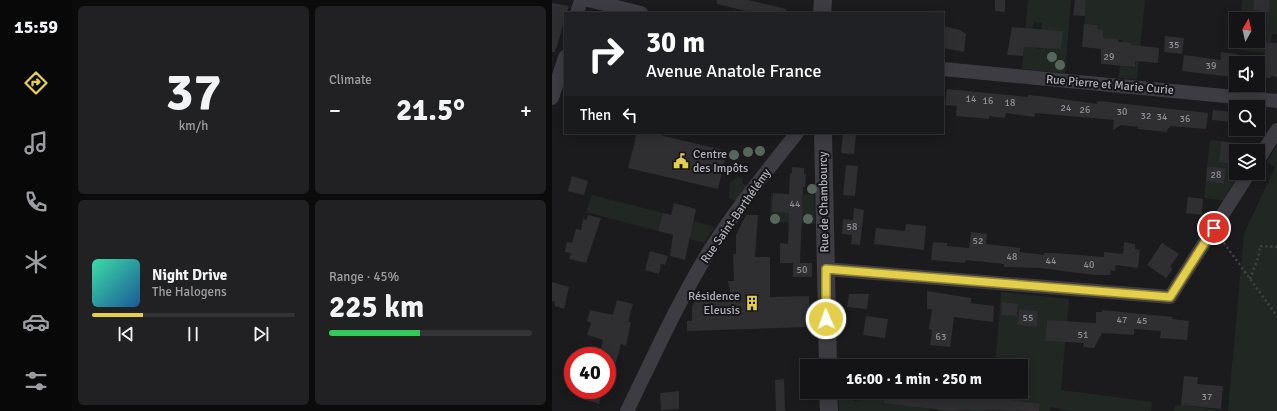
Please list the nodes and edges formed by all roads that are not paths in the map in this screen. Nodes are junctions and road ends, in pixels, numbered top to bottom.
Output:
1 (582, 0) edge
2 (588, 0) edge
3 (823, 0) edge
4 (577, 12) edge
5 (637, 12) edge
6 (822, 12) edge
7 (564, 60) edge
8 (944, 69) edge
9 (552, 98) edge
10 (1277, 101) edge
11 (1277, 130) edge
12 (795, 134) edge
13 (823, 134) edge
14 (1265, 149) edge
15 (1245, 180) edge
16 (826, 269) junction
17 (828, 359) edge
18 (828, 399) edge
19 (628, 411) edge
20 (829, 411) edge

1 - 4 street
2 - 5 street
3 - 6 street
7 - 9 street
8 - 10 street, Rue Pierre et Marie Curie
11 - 14 street
12 - 19 street, Rue Saint-Barthélémy
13 - 16 street, Rue de Chambourcy
15 - 16 street
16 - 17 street, Rue de Chambourcy
18 - 20 street

